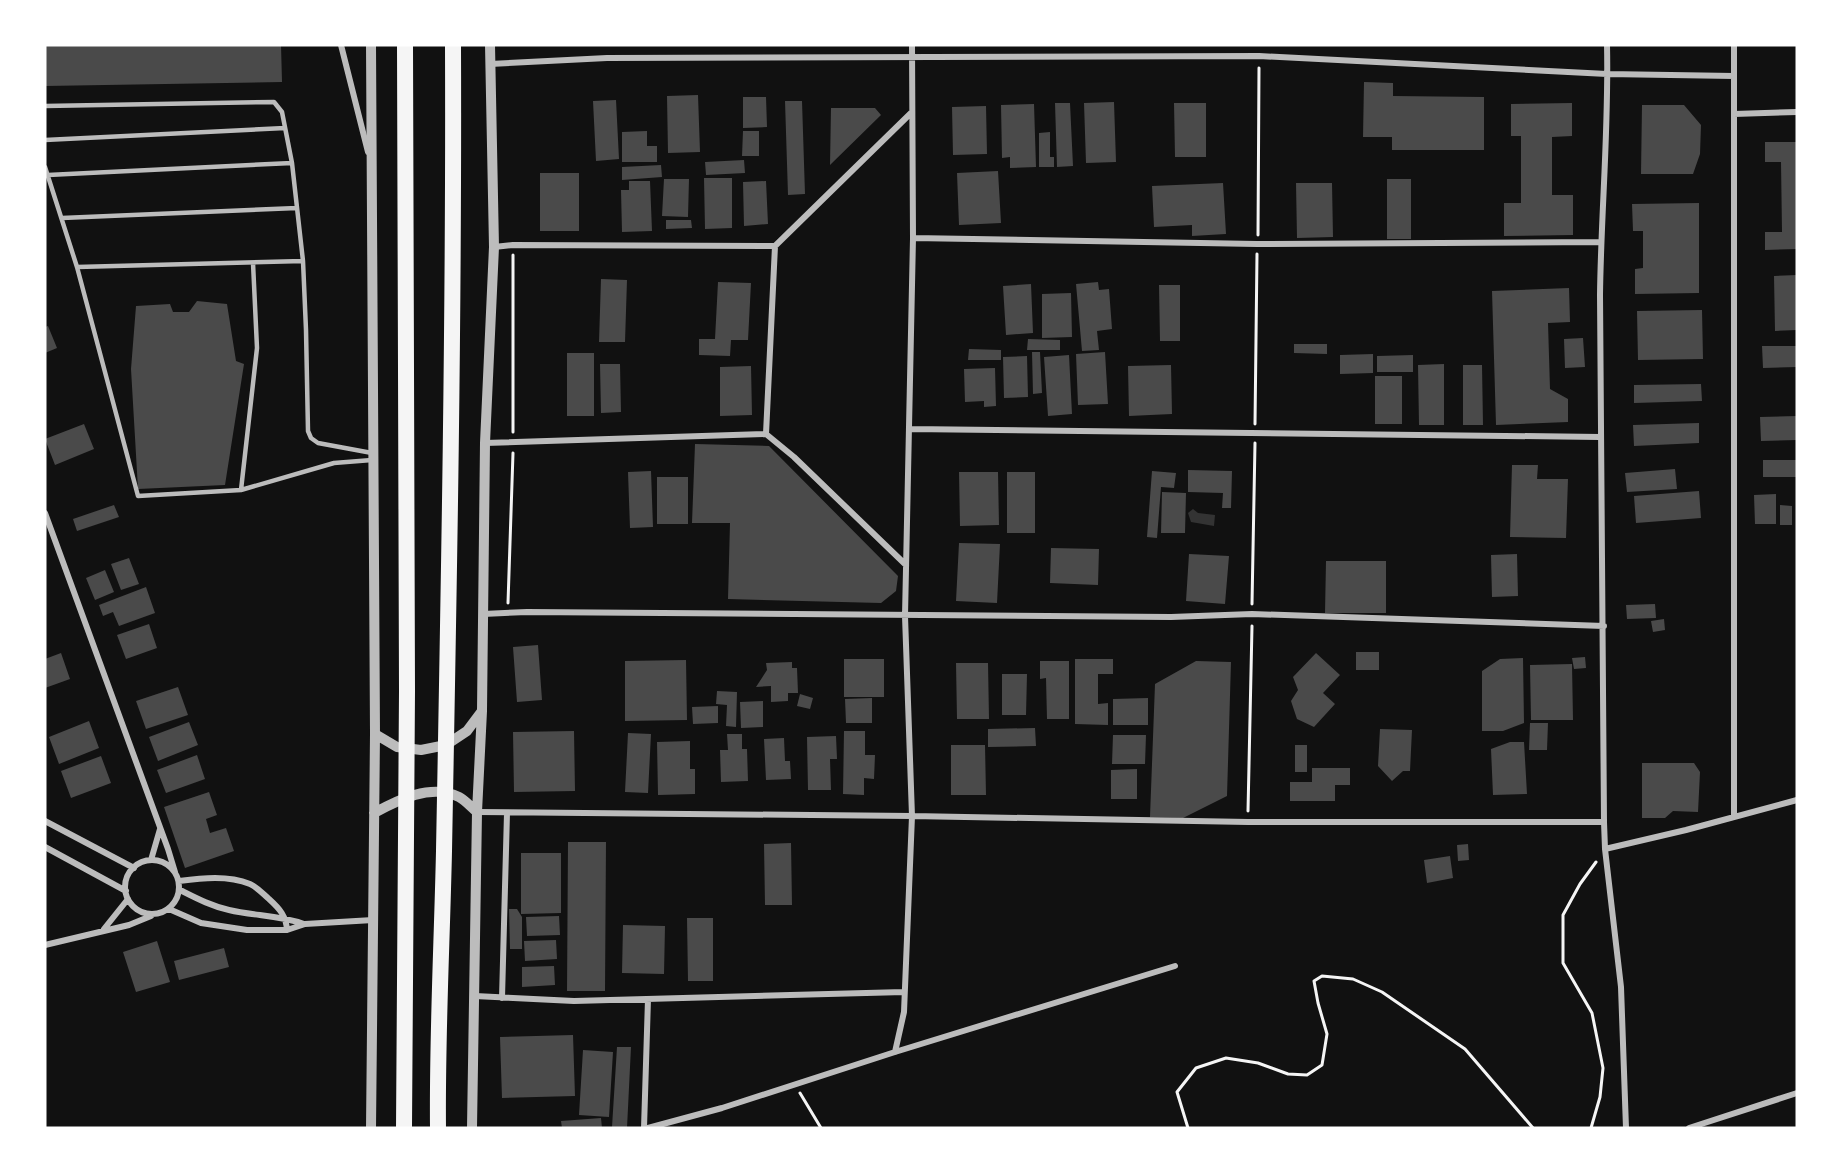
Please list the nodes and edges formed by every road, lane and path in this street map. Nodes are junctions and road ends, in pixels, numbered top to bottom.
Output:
1 (341, 45) edge
2 (371, 45) edge
3 (405, 45) edge
4 (453, 45) edge
5 (490, 45) edge
6 (912, 45) edge
7 (1606, 45) edge
8 (1734, 45) edge
9 (1259, 56) junction
10 (911, 58) junction
11 (490, 64) junction
12 (1607, 74) junction
13 (1734, 76) junction
14 (45, 106) edge
15 (1797, 112) edge
16 (911, 113) junction
17 (1734, 114) junction
18 (285, 128) junction
19 (45, 140) edge
20 (292, 162) junction
21 (370, 162) junction
22 (45, 167) edge
23 (48, 175) junction
24 (297, 207) junction
25 (62, 218) junction
26 (913, 238) junction
27 (1601, 242) junction
28 (1257, 244) junction
29 (513, 245) junction
30 (776, 246) junction
31 (494, 248) junction
32 (303, 261) junction
33 (253, 263) junction
34 (78, 267) junction
35 (910, 429) junction
36 (766, 434) junction
37 (1255, 434) junction
38 (1600, 437) junction
39 (513, 442) junction
40 (485, 443) junction
41 (372, 456) junction
42 (241, 490) junction
43 (45, 513) edge
44 (906, 565) junction
45 (508, 613) junction
46 (483, 614) junction
47 (1252, 615) junction
48 (905, 616) junction
49 (1604, 626) junction
50 (482, 711) junction
51 (375, 734) junction
52 (1797, 800) edge
53 (477, 812) junction
54 (374, 813) junction
55 (507, 813) junction
56 (912, 816) junction
57 (1734, 817) junction
58 (45, 821) edge
59 (1248, 822) junction
60 (1604, 822) junction
61 (160, 829) junction
62 (45, 847) edge
63 (1605, 849) junction
64 (151, 860) junction
65 (134, 868) junction
66 (175, 872) junction
67 (179, 881) junction
68 (180, 890) junction
69 (126, 891) junction
70 (128, 899) junction
71 (169, 909) junction
72 (155, 914) junction
73 (286, 917) junction
74 (373, 920) junction
75 (305, 924) junction
76 (104, 929) junction
77 (287, 930) junction
78 (45, 945) edge
79 (1175, 966) dead end
80 (904, 992) junction
81 (475, 996) junction
82 (502, 998) junction
83 (648, 999) junction
84 (895, 1052) junction
85 (795, 1084) junction
86 (1797, 1093) edge
87 (371, 1128) edge
88 (404, 1128) edge
89 (438, 1128) edge
90 (472, 1128) edge
91 (646, 1128) edge
92 (821, 1128) edge
93 (1188, 1128) edge
94 (1533, 1128) edge
95 (1591, 1128) edge
96 (1626, 1128) edge
97 (1689, 1128) edge

1 - 21 street
2 - 21 street
3 - 88 highway
4 - 89 highway
5 - 11 street
6 - 10 street
7 - 12 street
8 - 13 street
9 - 10 street
9 - 12 street
9 - 28 path
10 - 11 street
10 - 16 street
11 - 31 street
12 - 13 street
12 - 27 street
13 - 17 street
14 - 18 lane
15 - 17 street
16 - 26 street
16 - 30 street
17 - 57 street
18 - 19 lane
18 - 20 lane
20 - 23 lane
20 - 24 lane
21 - 41 street
22 - 23 lane
23 - 25 lane
24 - 25 lane
24 - 32 lane
25 - 34 lane
26 - 28 street
26 - 35 street
27 - 28 street
27 - 38 street
28 - 37 path
29 - 30 street
29 - 31 street
29 - 39 path
30 - 36 street
31 - 40 street
32 - 33 lane
32 - 41 lane
33 - 34 lane
33 - 42 lane
34 - 42 lane
35 - 37 street
35 - 44 street
36 - 39 street
36 - 44 street
37 - 38 street
37 - 47 path
38 - 49 street
39 - 40 street
39 - 45 path
40 - 46 street
41 - 42 lane
41 - 51 street
43 - 61 street
44 - 48 street
45 - 46 street
45 - 48 street
46 - 50 street
47 - 48 street
47 - 49 street
47 - 59 path
48 - 56 street
49 - 60 street
50 - 51 street
50 - 53 street
51 - 54 street
52 - 57 street
53 - 54 street
53 - 55 street
53 - 81 street
54 - 74 street
55 - 56 street
55 - 82 street
56 - 59 street
56 - 80 street
57 - 63 street
58 - 65 street
59 - 60 street
60 - 63 street
61 - 64 street
61 - 66 street
62 - 69 street
63 - 95 path
63 - 96 street
64 - 65 street
64 - 66 street
65 - 69 street
66 - 67 street
67 - 68 street
67 - 73 street
68 - 71 street
68 - 73 street
69 - 70 street
70 - 72 street
70 - 76 street
71 - 72 street
71 - 77 street
72 - 76 street
73 - 75 street
73 - 77 street
74 - 75 street
74 - 87 street
75 - 77 street
76 - 78 street
79 - 84 street
80 - 83 street
80 - 84 street
81 - 82 street
81 - 90 street
82 - 83 street
83 - 91 street
84 - 85 street
85 - 91 street
85 - 92 path
86 - 97 street
93 - 94 path

